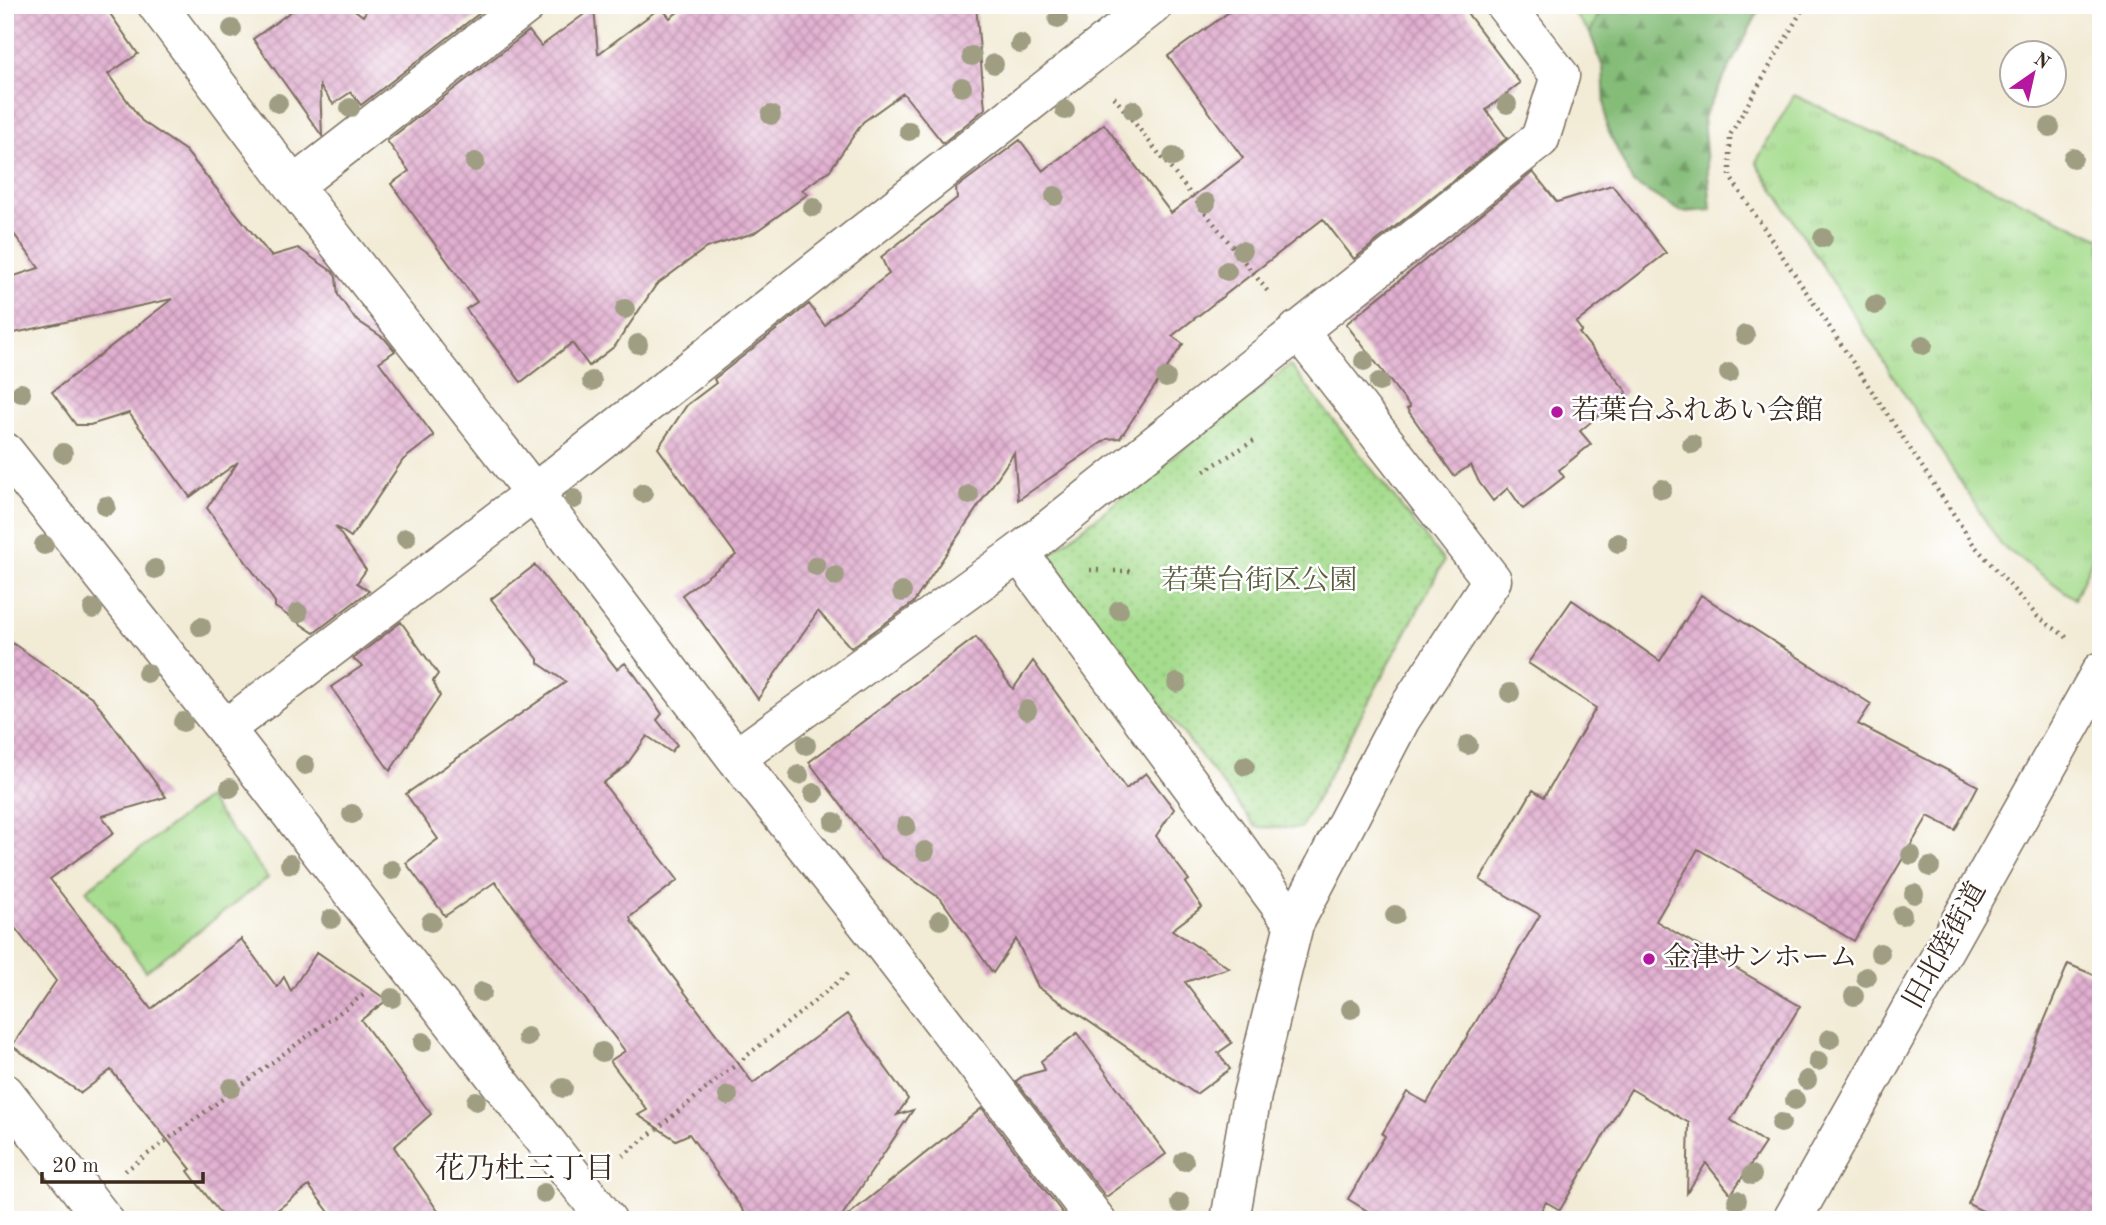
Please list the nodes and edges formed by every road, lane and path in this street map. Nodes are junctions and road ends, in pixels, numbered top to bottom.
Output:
1 (157, 5) edge
2 (526, 5) edge
3 (1153, 5) edge
4 (1505, 5) edge
5 (1805, 5) edge
6 (1083, 58) junction
7 (293, 186) junction
8 (1298, 330) junction
9 (5, 452) edge
10 (534, 493) junction
11 (1019, 553) junction
12 (1114, 571) dead end
13 (1134, 571) dead end
14 (2090, 659) edge
15 (225, 729) junction
16 (736, 758) junction
17 (1294, 924) junction
18 (884, 945) junction
19 (366, 993) dead end
20 (5, 1093) edge
21 (623, 1156) dead end
22 (96, 1209) edge
23 (607, 1220) edge
24 (1096, 1220) edge
25 (1230, 1220) edge
26 (1792, 1220) edge

1 - 7 street
2 - 7 street
3 - 6 street
4 - 8 street
5 - 14 path
6 - 8 path
6 - 10 street
7 - 10 street
8 - 11 street
8 - 17 street
9 - 15 street
10 - 15 street
10 - 16 street
11 - 16 street
11 - 17 street
12 - 13 path
14 - 26 street, 旧北陸街道
15 - 23 street
16 - 18 street
17 - 25 street
18 - 21 path
18 - 24 street
19 - 22 path
20 - 22 street

